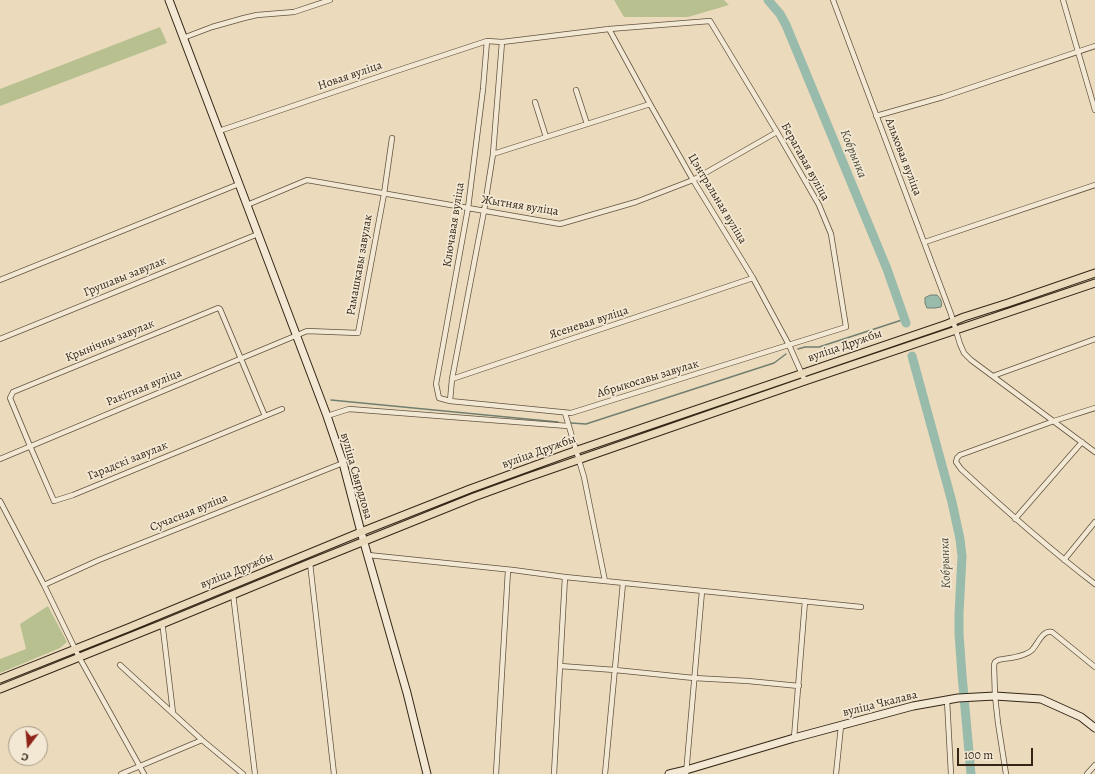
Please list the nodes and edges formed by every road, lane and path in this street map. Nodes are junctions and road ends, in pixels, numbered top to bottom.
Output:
1 (168, 0) edge
2 (330, 0) edge
3 (833, 0) edge
4 (1063, 0) edge
5 (609, 29) junction
6 (183, 38) junction
7 (487, 41) junction
8 (502, 42) junction
9 (1095, 46) edge
10 (1078, 51) junction
11 (576, 90) dead end
12 (535, 102) dead end
13 (650, 104) junction
14 (1095, 110) edge
15 (876, 116) junction
16 (587, 124) junction
17 (219, 131) junction
18 (777, 132) junction
19 (546, 137) junction
20 (392, 138) dead end
21 (493, 154) junction
22 (693, 180) junction
23 (240, 184) junction
24 (1095, 185) edge
25 (384, 194) junction
26 (247, 205) junction
27 (468, 208) junction
28 (484, 211) junction
29 (258, 234) junction
30 (925, 242) junction
31 (1095, 273) edge
32 (753, 278) junction
33 (0, 280) edge
34 (1095, 282) edge
35 (1008, 303) junction
36 (953, 320) junction
37 (846, 327) joint
38 (956, 329) junction
39 (296, 336) junction
40 (0, 339) edge
41 (1095, 339) edge
42 (789, 345) junction
43 (908, 346) junction
44 (241, 359) junction
45 (802, 372) junction
46 (993, 376) junction
47 (452, 379) junction
48 (805, 381) junction
49 (756, 398) junction
50 (450, 401) junction
51 (1095, 408) edge
52 (282, 409) dead end
53 (565, 413) junction
54 (264, 416) junction
55 (327, 416) junction
56 (1054, 421) junction
57 (568, 426) junction
58 (628, 433) junction
59 (1082, 442) junction
60 (30, 446) junction
61 (576, 451) junction
62 (1095, 452) edge
63 (0, 459) edge
64 (579, 459) junction
65 (342, 463) junction
66 (526, 478) junction
67 (0, 501) edge
68 (411, 513) junction
69 (1015, 519) junction
70 (1095, 522) edge
71 (361, 532) junction
72 (364, 542) junction
73 (368, 555) junction
74 (1064, 560) junction
75 (310, 563) junction
76 (508, 570) junction
77 (565, 577) junction
78 (605, 581) junction
79 (623, 582) junction
80 (1095, 584) edge
81 (44, 585) junction
82 (702, 591) junction
83 (233, 594) junction
84 (805, 601) junction
85 (861, 607) dead end
86 (162, 624) junction
87 (75, 648) junction
88 (79, 657) junction
89 (120, 665) dead end
90 (560, 666) junction
91 (1095, 667) edge
92 (615, 670) junction
93 (694, 678) junction
94 (0, 679) edge
95 (798, 686) junction
96 (0, 689) edge
97 (994, 696) junction
98 (947, 700) junction
99 (174, 714) junction
100 (841, 726) junction
101 (1095, 728) edge
102 (794, 738) junction
103 (202, 740) junction
104 (1095, 765) edge
105 (140, 766) junction
106 (686, 772) edge
107 (121, 774) edge
108 (144, 774) edge
109 (243, 774) edge
110 (255, 774) edge
111 (334, 774) edge
112 (427, 774) edge
113 (496, 774) edge
114 (554, 774) edge
115 (605, 774) edge
116 (669, 774) edge
117 (836, 774) edge
118 (951, 774) edge
119 (1006, 774) edge
120 (1087, 774) edge

1 - 6 main road, вуліца Свярдлова
2 - 6 street
3 - 15 street, Альховая вуліца
4 - 10 street
5 - 8 street
5 - 13 street, Цэнтральная вуліца
5 - 18 street, Берагавая вуліца
6 - 17 main road, вуліца Свярдлова
7 - 8 street
7 - 17 street, Новая вуліца
7 - 27 street, Ключавая вуліца
8 - 21 street
9 - 10 street
10 - 14 street
10 - 15 street
11 - 16 street
12 - 19 street
13 - 16 street
13 - 22 street, Цэнтральная вуліца
15 - 30 street, Альховая вуліца
16 - 19 street
17 - 23 main road, вуліца Свярдлова
18 - 22 street, Жытняя вуліца
18 - 37 street, Берагавая вуліца
19 - 21 street
20 - 25 street, Рамашкавы завулак
21 - 28 street
22 - 28 street, Жытняя вуліца
22 - 32 street, Цэнтральная вуліца
23 - 26 main road, вуліца Свярдлова
23 - 33 street
24 - 30 street
25 - 26 street, Жытняя вуліца
25 - 27 street, Жытняя вуліца
25 - 39 street, Рамашкавы завулак
26 - 29 main road, вуліца Свярдлова
27 - 28 street, Жытняя вуліца
27 - 50 street, Ключавая вуліца
28 - 47 street
29 - 39 main road, вуліца Свярдлова
29 - 40 street, Грушавы завулак
30 - 36 street, Альховая вуліца
31 - 35 main road, вуліца Дружбы
32 - 42 street, Цэнтральная вуліца
32 - 47 street, Ясеневая вуліца
34 - 38 main road, вуліца Дружбы
35 - 36 main road, вуліца Дружбы
35 - 38 main road
36 - 38 street, Альховая вуліца
36 - 43 main road
36 - 45 main road, вуліца Дружбы
37 - 42 street, Абрыкосавы завулак
38 - 43 main road, вуліца Дружбы
38 - 46 street, Альховая вуліца
39 - 44 street, Ракітная вуліца
39 - 55 main road, вуліца Свярдлова
41 - 46 street
42 - 45 street, Цэнтральная вуліца
42 - 53 street, Абрыкосавы завулак
43 - 48 main road, вуліца Дружбы
44 - 54 street
44 - 60 street, Ракітная вуліца
44 - 60 street, Крынічны завулак
45 - 48 street, Цэнтральная вуліца
45 - 49 main road
45 - 58 main road, вуліца Дружбы
46 - 56 street, Альховая вуліца
47 - 50 street
48 - 49 main road, вуліца Дружбы
49 - 64 main road, вуліца Дружбы
50 - 53 street, Абрыкосавы завулак
51 - 56 street
52 - 54 street, Гарадскі завулак
53 - 57 street
54 - 60 street, Гарадскі завулак
55 - 57 street
55 - 65 main road, вуліца Свярдлова
56 - 59 street, Альховая вуліца
56 - 69 street
57 - 61 street
58 - 61 main road, вуліца Дружбы
58 - 64 main road
59 - 62 street, Альховая вуліца
59 - 69 street
60 - 63 street, Ракітная вуліца
61 - 64 street
61 - 66 main road
61 - 68 main road, вуліца Дружбы
64 - 66 main road, вуліца Дружбы
64 - 78 street
65 - 71 main road, вуліца Свярдлова
65 - 81 street, Сучасная вуліца
66 - 72 main road, вуліца Дружбы
67 - 81 street
68 - 71 main road, вуліца Дружбы
68 - 72 main road
69 - 74 street
70 - 74 street
71 - 72 main road, вуліца Свярдлова
71 - 75 main road
71 - 87 main road, вуліца Дружбы
72 - 73 main road, вуліца Свярдлова
72 - 75 main road, вуліца Дружбы
73 - 76 street
73 - 112 main road, вуліца Свярдлова
74 - 80 street
75 - 83 main road, вуліца Дружбы
75 - 111 street
76 - 77 street
76 - 113 street
77 - 78 street
77 - 90 street
78 - 79 street
79 - 82 street
79 - 92 street
81 - 87 street
82 - 84 street
82 - 93 street
83 - 86 main road, вуліца Дружбы
83 - 110 street
84 - 85 street
84 - 95 street
86 - 88 main road, вуліца Дружбы
86 - 99 street
87 - 88 street
87 - 94 main road, вуліца Дружбы
88 - 96 main road, вуліца Дружбы
88 - 105 street
89 - 99 street
90 - 92 street
90 - 114 street
91 - 97 street
92 - 93 street
92 - 115 street
93 - 95 street
93 - 106 street
95 - 102 street
97 - 98 main road, вуліца Чкалава
97 - 101 main road, вуліца Чкалава
97 - 119 street
98 - 100 main road, вуліца Чкалава
98 - 118 street
99 - 103 street
100 - 102 main road, вуліца Чкалава
100 - 117 street
102 - 106 main road, вуліца Чкалава
103 - 105 street
103 - 109 street
104 - 120 street
105 - 107 street
105 - 108 street
106 - 116 main road, вуліца Чкалава

